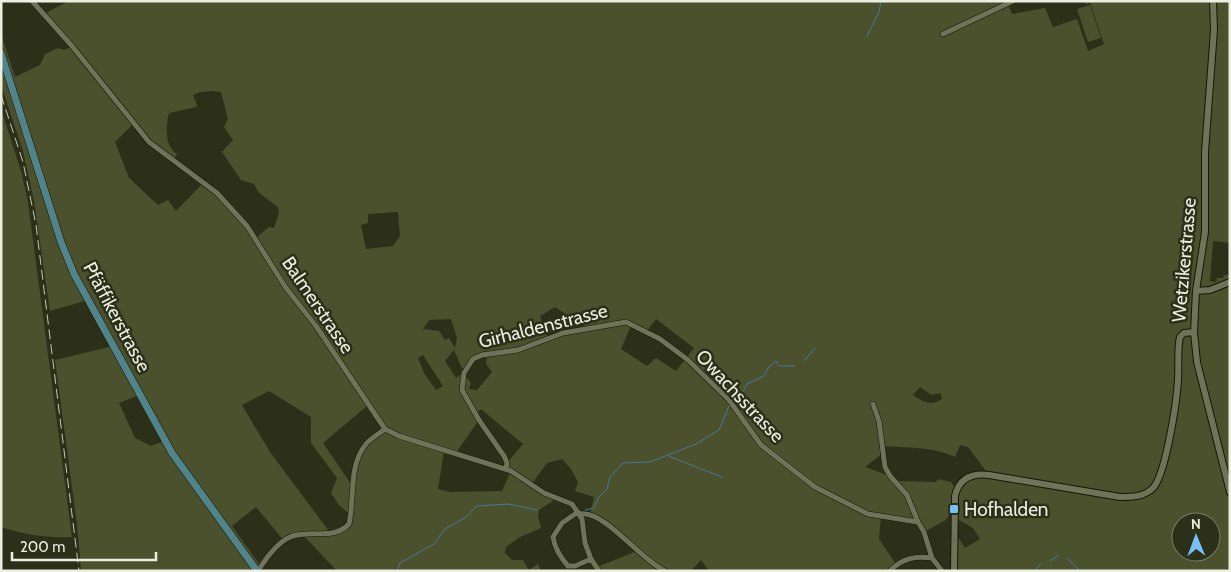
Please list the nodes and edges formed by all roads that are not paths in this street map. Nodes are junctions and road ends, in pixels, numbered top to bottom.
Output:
1 (32, 1) edge
2 (1013, 1) edge
3 (1213, 1) edge
4 (943, 34) dead end
5 (1, 53) edge
6 (1230, 282) edge
7 (1196, 291) junction
8 (626, 322) joint
9 (1194, 332) junction
10 (873, 404) dead end
11 (385, 430) junction
12 (506, 469) junction
13 (1230, 492) edge
14 (579, 513) junction
15 (918, 522) junction
16 (932, 558) junction
17 (591, 559) junction
18 (258, 571) edge
19 (599, 571) edge
20 (665, 571) edge
21 (890, 571) edge
22 (942, 571) edge
23 (954, 571) edge

1 - 11 street, Balmerstrasse
2 - 4 street
3 - 7 street, Wetzikerstrasse
5 - 18 main road, Pfäffikerstrasse
6 - 7 street
7 - 9 street, Wetzikerstrasse
8 - 12 street, Girhaldenstrasse
8 - 15 street, Owachsstrasse
9 - 13 street
9 - 23 street, Wetzikerstrasse
10 - 15 street
11 - 12 street
11 - 18 street
12 - 14 street
14 - 17 street
14 - 17 street
14 - 20 street
15 - 16 street
16 - 21 street
16 - 22 street
17 - 19 street

